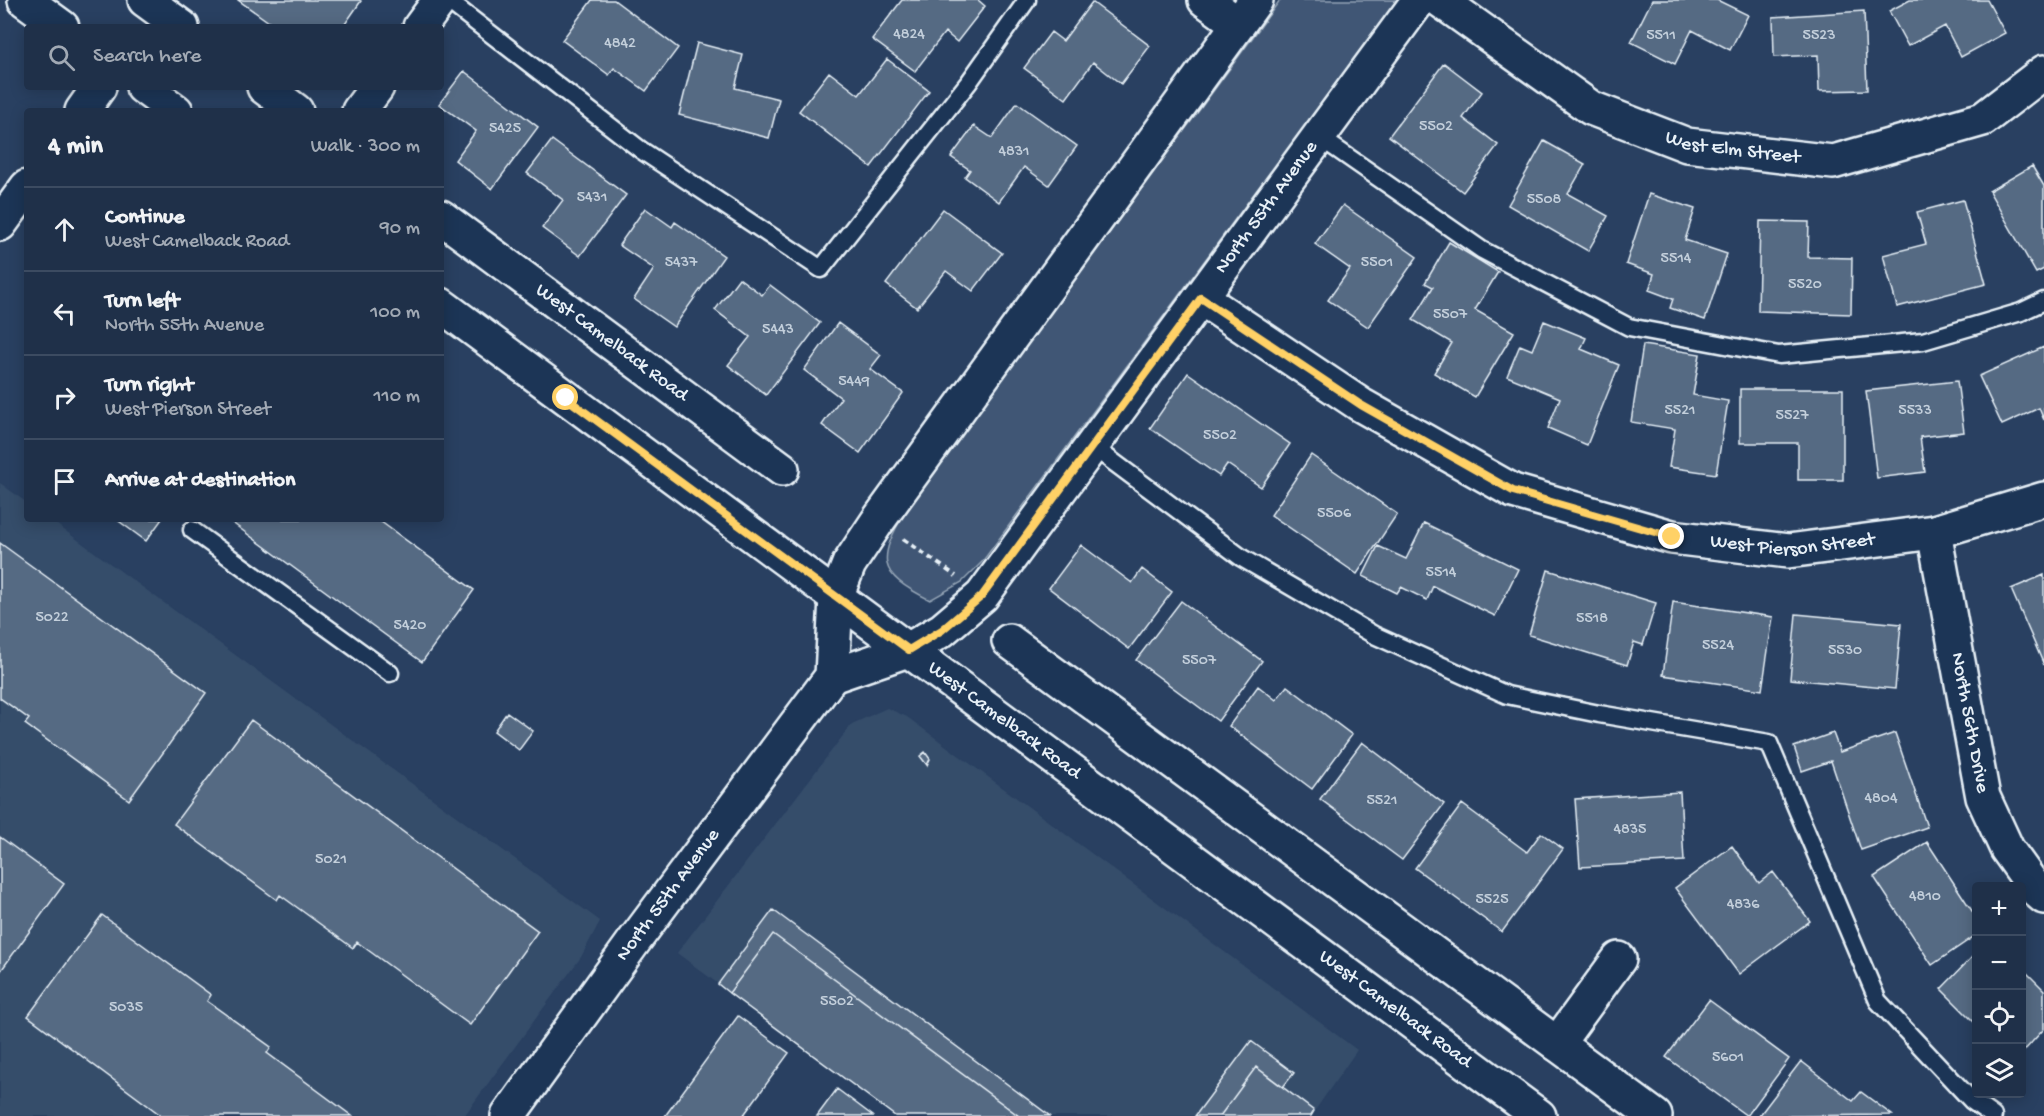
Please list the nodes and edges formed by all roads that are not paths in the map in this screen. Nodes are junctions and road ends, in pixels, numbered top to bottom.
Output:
1 (25, 0) edge
2 (145, 0) edge
3 (440, 0) edge
4 (447, 0) edge
5 (1027, 0) edge
6 (1205, 0) edge
7 (1419, 0) edge
8 (1440, 0) edge
9 (1247, 12) edge
10 (58, 24) edge
11 (178, 24) edge
12 (422, 24) edge
13 (2044, 72) edge
14 (97, 90) edge
15 (147, 90) edge
16 (268, 90) edge
17 (375, 90) edge
18 (84, 108) edge
19 (172, 108) edge
20 (292, 108) edge
21 (361, 108) edge
22 (1318, 136) junction
23 (24, 191) edge
24 (444, 219) edge
25 (0, 224) edge
26 (1201, 298) junction
27 (2044, 301) edge
28 (444, 308) edge
29 (1092, 446) junction
30 (782, 469) dead end
31 (2044, 499) edge
32 (192, 530) dead end
33 (1934, 532) junction
34 (836, 597) junction
35 (1009, 641) dead end
36 (909, 650) junction
37 (390, 673) dead end
38 (832, 676) junction
39 (2044, 897) edge
40 (1619, 959) dead end
41 (1557, 1044) junction
42 (508, 1116) edge
43 (1539, 1116) edge
44 (1655, 1116) edge
45 (1993, 1116) edge

1 - 10 street
2 - 11 street
3 - 12 street
4 - 5 lane
6 - 9 street
7 - 22 street, North 55th Avenue
8 - 13 street, West Elm Street
9 - 34 street
14 - 18 street
15 - 19 street
16 - 20 street
17 - 21 street
22 - 26 street, North 55th Avenue
22 - 27 lane
23 - 25 street
24 - 30 street, West Camelback Road
26 - 29 street, North 55th Avenue
26 - 33 street, West Pierson Street
28 - 34 street, West Camelback Road
29 - 36 street, North 55th Avenue
29 - 45 lane
31 - 33 street, West Pierson Street
32 - 37 lane
33 - 39 street, North 56th Drive
34 - 36 street, West Camelback Road
34 - 38 street
35 - 41 street
36 - 38 street, North 55th Avenue
36 - 43 street, West Camelback Road
38 - 42 street, North 55th Avenue
40 - 41 street
41 - 44 street

